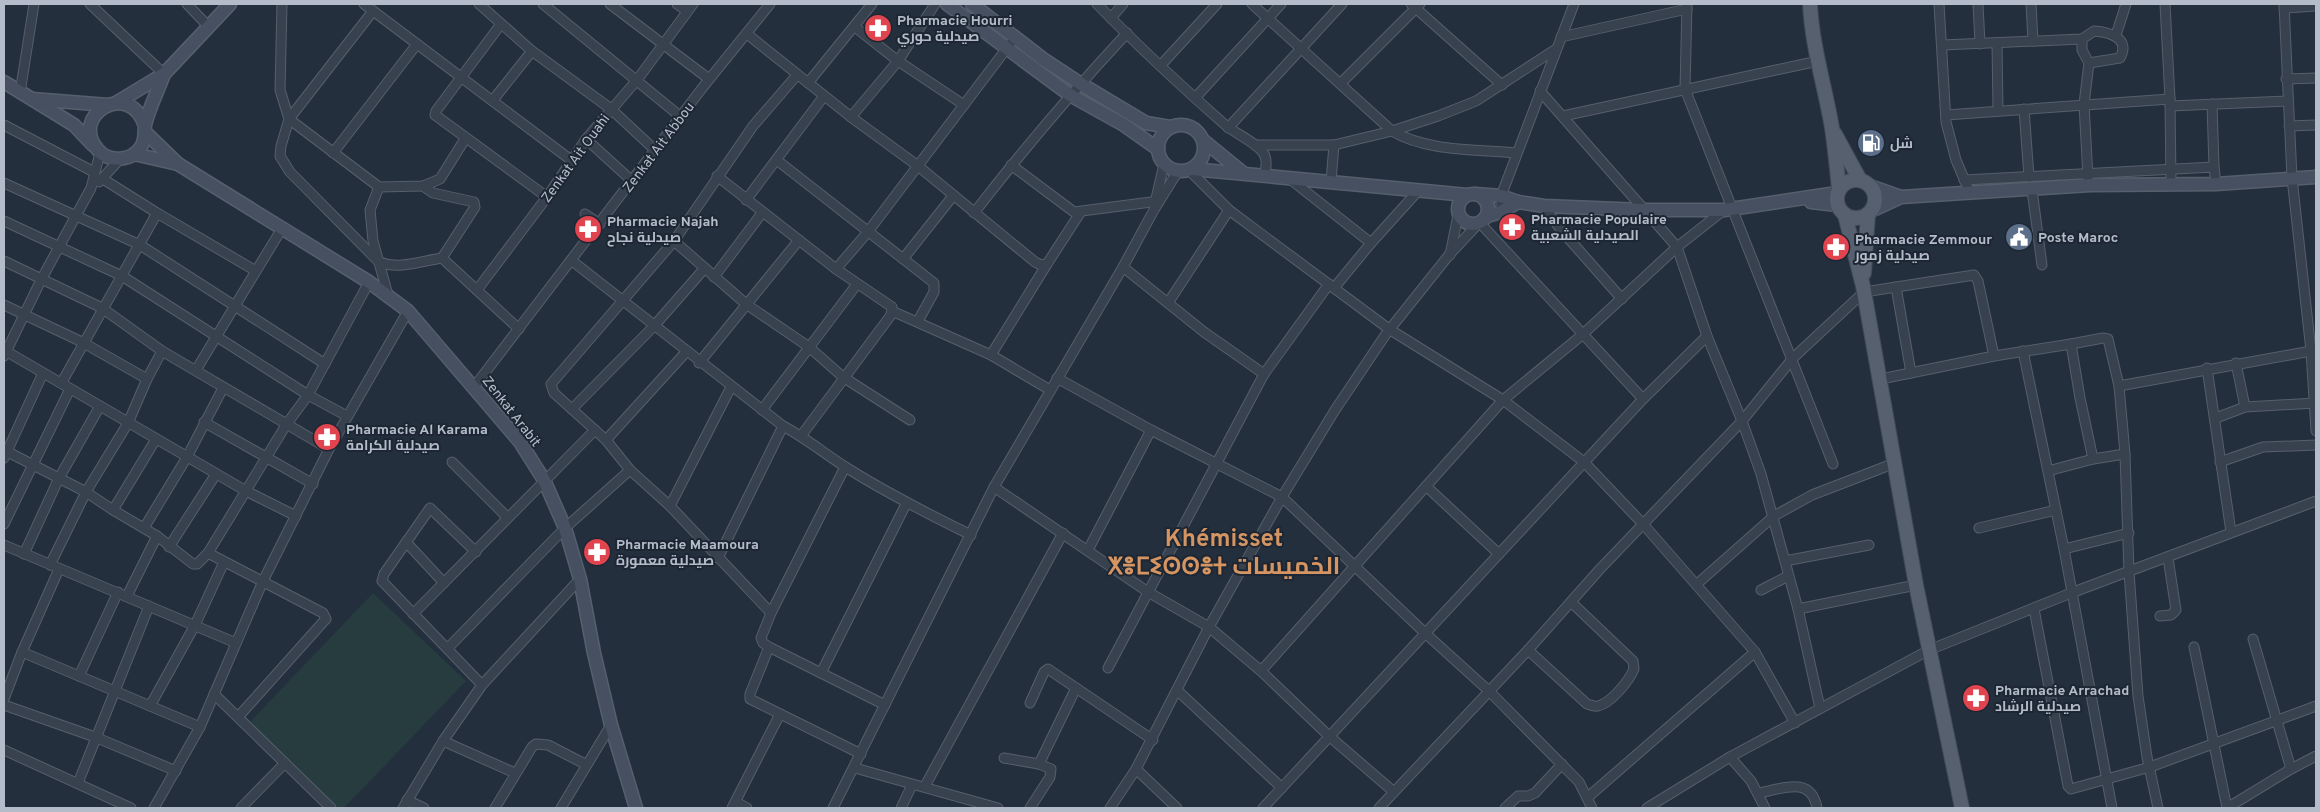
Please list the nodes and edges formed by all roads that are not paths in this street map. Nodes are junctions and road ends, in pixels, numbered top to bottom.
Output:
1 (34, 4) edge
2 (90, 4) edge
3 (186, 4) edge
4 (230, 4) edge
5 (282, 4) edge
6 (364, 4) edge
7 (479, 4) edge
8 (543, 4) edge
9 (610, 4) edge
10 (677, 4) edge
11 (769, 4) edge
12 (872, 4) edge
13 (935, 4) edge
14 (947, 4) edge
15 (972, 4) edge
16 (1097, 4) edge
17 (1123, 4) edge
18 (1217, 4) edge
19 (1252, 4) edge
20 (1280, 4) edge
21 (1342, 4) edge
22 (1574, 4) edge
23 (1810, 4) edge
24 (1940, 4) edge
25 (1978, 4) edge
26 (2031, 4) edge
27 (2126, 4) edge
28 (2164, 4) edge
29 (1416, 5) edge
30 (1687, 6) edge
31 (2284, 6) edge
32 (2316, 6) edge
33 (690, 8) edge
34 (373, 11) junction
35 (1268, 17) junction
36 (1110, 18) junction
37 (502, 24) junction
38 (208, 26) junction
39 (855, 27) junction
40 (1127, 33) junction
41 (747, 34) junction
42 (2116, 35) junction
43 (1016, 36) junction
44 (1561, 37) junction
45 (2082, 39) junction
46 (2032, 41) junction
47 (1997, 43) junction
48 (417, 44) junction
49 (1980, 44) junction
50 (663, 45) junction
51 (1942, 45) junction
52 (1302, 48) junction
53 (1006, 49) junction
54 (1556, 49) junction
55 (532, 51) junction
56 (898, 61) junction
57 (1818, 62) junction
58 (2089, 63) junction
59 (1161, 65) junction
60 (164, 74) junction
61 (797, 75) junction
62 (462, 76) junction
63 (2316, 78) edge
64 (637, 80) junction
65 (709, 80) junction
66 (2286, 80) junction
67 (4, 82) edge
68 (808, 83) junction
69 (1341, 83) junction
70 (1081, 84) junction
71 (1502, 85) junction
72 (1685, 88) junction
73 (1540, 91) junction
74 (1070, 95) junction
75 (25, 96) junction
76 (824, 96) junction
77 (1195, 98) junction
78 (493, 100) junction
79 (2170, 102) junction
80 (2288, 102) junction
81 (112, 104) junction
82 (2084, 104) junction
83 (2212, 104) junction
84 (964, 105) junction
85 (611, 109) junction
86 (2024, 109) junction
87 (1998, 111) junction
88 (1946, 115) junction
89 (1563, 116) junction
90 (681, 117) junction
91 (851, 118) junction
92 (289, 119) junction
93 (4, 125) edge
94 (2316, 125) edge
95 (2289, 126) junction
96 (1170, 127) junction
97 (1228, 128) junction
98 (1832, 128) junction
99 (145, 129) junction
100 (1392, 131) junction
101 (466, 139) junction
102 (586, 139) junction
103 (1204, 141) junction
104 (1255, 145) junction
105 (1334, 145) junction
106 (97, 149) junction
107 (1158, 149) junction
108 (655, 150) junction
109 (333, 153) junction
110 (1516, 153) junction
111 (134, 154) junction
112 (120, 159) junction
113 (571, 160) junction
114 (778, 161) junction
115 (178, 164) junction
116 (1011, 164) junction
117 (1164, 164) junction
118 (918, 166) junction
119 (2214, 167) junction
120 (1186, 170) junction
121 (2172, 170) junction
122 (94, 172) junction
123 (1242, 172) junction
124 (1264, 175) junction
125 (717, 176) junction
126 (2029, 177) junction
127 (2316, 177) edge
128 (1288, 178) junction
129 (2292, 178) junction
130 (103, 179) junction
131 (631, 180) junction
132 (1964, 180) junction
133 (2088, 180) junction
134 (1332, 181) junction
135 (4, 182) edge
136 (1865, 183) junction
137 (2171, 184) junction
138 (2216, 184) junction
139 (423, 186) junction
140 (379, 187) junction
141 (91, 188) junction
142 (2032, 190) junction
143 (1424, 192) junction
144 (1970, 193) junction
145 (1471, 194) junction
146 (953, 196) junction
147 (1501, 196) junction
148 (547, 197) junction
149 (1901, 197) junction
150 (746, 200) junction
151 (1840, 201) junction
152 (1518, 202) junction
153 (1156, 203) junction
154 (1544, 206) junction
155 (1729, 209) junction
156 (1229, 210) junction
157 (1643, 210) junction
158 (1458, 212) junction
159 (1501, 212) junction
160 (158, 213) junction
161 (762, 213) junction
162 (974, 213) junction
163 (1080, 213) junction
164 (1869, 213) junction
165 (585, 214) dead end
166 (74, 216) junction
167 (4, 221) edge
168 (1482, 221) junction
169 (600, 224) junction
170 (281, 230) junction
171 (867, 233) junction
172 (799, 240) junction
173 (674, 241) junction
174 (1371, 242) junction
175 (140, 245) junction
176 (1677, 247) junction
177 (58, 248) junction
178 (1450, 255) junction
179 (442, 258) junction
180 (904, 259) junction
181 (572, 260) junction
182 (4, 261) edge
183 (379, 262) junction
184 (1047, 264) junction
185 (2042, 264) dead end
186 (1123, 267) junction
187 (704, 269) junction
188 (836, 269) junction
189 (256, 271) junction
190 (122, 276) junction
191 (714, 277) junction
192 (41, 280) junction
193 (369, 282) junction
194 (857, 284) junction
195 (1331, 286) junction
196 (1896, 287) junction
197 (1864, 289) junction
198 (477, 290) junction
199 (388, 295) junction
200 (1622, 299) junction
201 (622, 302) junction
202 (1168, 303) junction
203 (4, 304) edge
204 (746, 304) junction
205 (234, 305) junction
206 (102, 308) junction
207 (408, 311) junction
208 (892, 311) junction
209 (25, 315) junction
210 (918, 321) junction
211 (654, 326) junction
212 (519, 329) junction
213 (1389, 330) junction
214 (1582, 335) junction
215 (216, 336) junction
216 (1707, 336) junction
217 (82, 342) junction
218 (2071, 344) junction
219 (808, 348) junction
220 (162, 351) junction
221 (687, 351) junction
222 (2023, 351) junction
223 (2312, 351) junction
224 (5, 352) edge
225 (991, 355) junction
226 (1994, 356) junction
227 (1793, 358) junction
228 (699, 363) junction
229 (2236, 363) junction
230 (326, 364) junction
231 (2208, 368) junction
232 (196, 370) junction
233 (43, 373) junction
234 (1264, 374) junction
235 (1911, 374) junction
236 (843, 377) junction
237 (1057, 378) junction
238 (147, 379) junction
239 (1881, 379) junction
240 (62, 382) junction
241 (2119, 386) junction
242 (474, 387) junction
243 (731, 387) junction
244 (223, 388) junction
245 (70, 389) junction
246 (1050, 390) junction
247 (308, 395) junction
248 (1643, 399) junction
249 (1503, 400) junction
250 (2315, 404) edge
251 (100, 406) junction
252 (2245, 407) junction
253 (572, 409) junction
254 (762, 410) junction
255 (347, 416) junction
256 (2216, 418) junction
257 (910, 420) dead end
258 (1742, 421) junction
259 (204, 422) junction
260 (128, 423) junction
261 (286, 425) junction
262 (782, 426) junction
263 (595, 430) junction
264 (1151, 430) junction
265 (2316, 431) edge
266 (802, 436) junction
267 (156, 439) junction
268 (606, 440) junction
269 (2316, 445) edge
270 (329, 449) junction
271 (5, 453) edge
272 (2125, 454) junction
273 (187, 457) junction
274 (267, 458) junction
275 (2093, 458) junction
276 (452, 462) dead end
277 (1216, 462) junction
278 (1584, 462) junction
279 (2220, 462) junction
280 (1895, 463) junction
281 (1832, 464) dead end
282 (33, 465) junction
283 (845, 467) junction
284 (630, 470) junction
285 (2048, 472) junction
286 (216, 474) junction
287 (59, 478) junction
288 (544, 480) junction
289 (313, 484) junction
290 (1426, 486) junction
291 (994, 487) junction
292 (246, 491) junction
293 (86, 492) junction
294 (1282, 497) junction
295 (2316, 501) edge
296 (906, 504) junction
297 (670, 506) junction
298 (113, 510) junction
299 (2056, 510) junction
300 (296, 516) junction
301 (1774, 516) junction
302 (507, 517) junction
303 (4, 524) edge
304 (1643, 524) junction
305 (144, 528) junction
306 (565, 528) junction
307 (1979, 528) dead end
308 (2231, 532) junction
309 (1063, 533) junction
310 (2129, 533) junction
311 (971, 535) junction
312 (157, 536) junction
313 (406, 542) junction
314 (4, 545) edge
315 (1869, 546) dead end
316 (169, 547) junction
317 (2064, 549) junction
318 (1088, 550) junction
319 (476, 552) junction
320 (208, 553) junction
321 (24, 554) junction
322 (1499, 554) junction
323 (718, 558) junction
324 (2168, 558) junction
325 (1785, 561) junction
326 (224, 562) junction
327 (55, 567) junction
328 (1354, 567) junction
329 (2129, 572) junction
330 (1788, 576) junction
331 (580, 579) junction
332 (263, 581) junction
333 (444, 583) junction
334 (1697, 584) junction
335 (1916, 585) junction
336 (1761, 590) dead end
337 (1148, 592) junction
338 (2071, 593) junction
339 (122, 594) junction
340 (1571, 602) junction
341 (149, 606) junction
342 (1798, 609) junction
343 (2034, 609) junction
344 (772, 613) junction
345 (413, 614) junction
346 (2160, 616) dead end
347 (194, 625) junction
348 (1209, 627) junction
349 (1425, 633) junction
350 (2254, 639) dead end
351 (236, 643) junction
352 (2194, 646) dead end
353 (769, 647) junction
354 (448, 648) junction
355 (1528, 650) junction
356 (1929, 650) junction
357 (22, 652) junction
358 (1755, 652) junction
359 (1108, 668) dead end
360 (1261, 671) junction
361 (821, 673) junction
362 (79, 676) junction
363 (482, 684) junction
364 (1076, 688) junction
365 (1178, 691) junction
366 (1489, 691) junction
367 (116, 692) junction
368 (214, 694) junction
369 (4, 699) edge
370 (1030, 703) dead end
371 (4, 705) edge
372 (885, 705) junction
373 (150, 706) junction
374 (2316, 706) edge
375 (1820, 708) junction
376 (780, 714) junction
377 (238, 717) junction
378 (2276, 721) junction
379 (1795, 723) junction
380 (611, 725) junction
381 (200, 727) junction
382 (1329, 736) junction
383 (95, 737) junction
384 (443, 740) junction
385 (1153, 740) junction
386 (2214, 744) junction
387 (4, 750) edge
388 (860, 754) junction
389 (2316, 756) edge
390 (1730, 757) junction
391 (1004, 758) dead end
392 (285, 763) junction
393 (585, 764) junction
394 (1039, 764) junction
395 (1562, 764) junction
396 (2150, 767) junction
397 (855, 768) junction
398 (2291, 768) junction
399 (1136, 769) junction
400 (176, 771) junction
401 (515, 774) junction
402 (2106, 780) junction
403 (78, 783) junction
404 (912, 785) junction
405 (925, 786) junction
406 (1282, 788) junction
407 (1394, 792) junction
408 (1758, 793) junction
409 (1588, 797) junction
410 (405, 804) edge
411 (963, 804) edge
412 (734, 805) edge
413 (131, 808) edge
414 (154, 808) edge
415 (241, 808) edge
416 (331, 808) edge
417 (424, 808) edge
418 (495, 808) edge
419 (561, 808) edge
420 (636, 808) edge
421 (747, 808) edge
422 (834, 808) edge
423 (900, 808) edge
424 (998, 808) edge
425 (1030, 808) edge
426 (1110, 808) edge
427 (1177, 808) edge
428 (1263, 808) edge
429 (1379, 808) edge
430 (1505, 808) edge
431 (1592, 808) edge
432 (1646, 808) edge
433 (1765, 808) edge
434 (1817, 808) edge
435 (1962, 808) edge
436 (2112, 808) edge
437 (2158, 808) edge
438 (2227, 808) edge

1 - 75 street
2 - 60 street
3 - 38 street
4 - 38 main road
5 - 92 street
6 - 34 street
7 - 37 street
8 - 64 street
9 - 50 street
10 - 33 street
11 - 41 street, Zenkat Ait Abbou
12 - 39 street
13 - 56 street
14 - 53 main road
15 - 43 main road
16 - 36 street
17 - 36 street
18 - 59 street
19 - 35 street
20 - 35 street
21 - 52 street
22 - 44 street
23 - 57 main road
24 - 51 street
25 - 49 street
26 - 46 street
27 - 42 street
28 - 79 street
29 - 69 street
29 - 71 street
30 - 44 street
30 - 72 street
31 - 32 street
31 - 66 street
33 - 50 street, Zenkat Ait Ouahi
34 - 48 street
34 - 92 street
35 - 52 street
35 - 77 street
36 - 40 street
37 - 55 street
37 - 62 street
38 - 60 main road
39 - 56 street
39 - 68 street
40 - 59 street
40 - 70 street
41 - 61 street
41 - 65 street, Zenkat Ait Abbou
42 - 45 street
42 - 58 street
43 - 53 street
43 - 70 main road
44 - 54 street
45 - 46 street
45 - 58 street
46 - 47 street
47 - 49 street
47 - 87 street
48 - 62 street
48 - 109 street
49 - 51 street
50 - 64 street, Zenkat Ait Ouahi
50 - 65 street
51 - 88 street
52 - 69 street
52 - 97 street
53 - 74 main road
53 - 84 street
54 - 71 street
54 - 73 street
55 - 78 street
55 - 85 street
56 - 84 street
56 - 91 street
57 - 72 street
57 - 98 main road
58 - 82 street
59 - 77 street
60 - 81 main road
60 - 99 main road
61 - 68 street
61 - 125 street
62 - 78 street
62 - 101 street
63 - 66 street
64 - 85 street, Zenkat Ait Ouahi
64 - 90 street
65 - 90 street, Zenkat Ait Abbou
66 - 80 street
67 - 75 main road
68 - 76 street
69 - 100 street
70 - 74 street
70 - 96 main road
71 - 100 street
72 - 89 street
72 - 155 street
73 - 89 street
73 - 110 street
74 - 107 main road
74 - 116 street
75 - 81 main road
75 - 106 main road
76 - 91 street
76 - 114 street
77 - 97 street
78 - 113 street
79 - 82 street
79 - 83 street
79 - 121 street
80 - 83 street
80 - 95 street
81 - 99 main road
81 - 106 main road
82 - 86 street
82 - 133 street
83 - 119 street
84 - 118 street
85 - 102 street, Zenkat Ait Ouahi
85 - 108 street
86 - 87 street
86 - 126 street
87 - 88 street
88 - 132 street
89 - 157 street
90 - 108 street, Zenkat Ait Abbou
91 - 118 street
92 - 109 street
92 - 183 street
93 - 122 street
94 - 95 street
95 - 129 street
96 - 103 main road
96 - 107 main road
97 - 104 street
98 - 136 main road
98 - 151 main road
99 - 111 main road
99 - 115 main road
100 - 105 street
100 - 110 street
101 - 139 street
101 - 148 street
102 - 113 street, Zenkat Ait Ouahi
102 - 131 street
103 - 120 main road
103 - 123 main road
104 - 105 street
104 - 124 street
105 - 134 street
106 - 112 main road
106 - 122 street
107 - 117 main road
108 - 131 street, Zenkat Ait Abbou
109 - 140 street
110 - 147 street
111 - 112 main road
111 - 115 main road
112 - 130 street
113 - 148 street, Zenkat Ait Ouahi
114 - 150 street
114 - 171 street
115 - 170 main road, Zenkat Arabit
116 - 162 street
116 - 163 street
117 - 120 main road
117 - 153 street
118 - 146 street
118 - 171 street
119 - 121 street
119 - 138 street
120 - 123 main road
120 - 153 street
120 - 156 street
121 - 133 street
121 - 137 street
122 - 141 street
123 - 124 main road
124 - 128 main road
125 - 150 street
125 - 173 street
126 - 132 street
126 - 133 street
127 - 129 main road
128 - 134 main road
128 - 174 street
129 - 138 main road
129 - 223 street
130 - 141 street
130 - 160 street
131 - 169 street, Zenkat Ait Abbou
132 - 144 street
133 - 137 main road
133 - 142 main road
134 - 143 main road
135 - 166 street
136 - 149 main road
136 - 151 main road
136 - 164 main road
137 - 138 main road
139 - 140 street
139 - 179 street
140 - 183 street
141 - 166 street
142 - 144 main road
142 - 185 street
143 - 145 main road
143 - 158 main road
143 - 174 street
144 - 149 main road
145 - 147 main road
145 - 158 main road
145 - 168 main road
146 - 162 street
146 - 180 street
147 - 152 main road
147 - 159 street
148 - 198 street, Zenkat Ait Ouahi
149 - 164 main road
150 - 161 street
151 - 155 main road
151 - 164 main road
151 - 197 main road
152 - 154 main road
152 - 159 main road
153 - 163 street
153 - 186 street
154 - 157 main road
154 - 200 street
155 - 157 main road
155 - 176 street
155 - 227 street
156 - 195 street
156 - 202 street
157 - 176 street
158 - 168 main road
158 - 178 street
159 - 168 main road
160 - 175 street
160 - 189 street
161 - 172 street
161 - 191 street
162 - 184 street
163 - 184 street
164 - 197 main road
165 - 169 street
166 - 175 street
166 - 177 street
167 - 177 street
168 - 178 street
168 - 214 street
169 - 181 street, Zenkat Ait Abbou
170 - 189 street
170 - 193 main road, Zenkat Arabit
171 - 180 street
171 - 188 street
172 - 188 street
172 - 204 street
173 - 187 street
173 - 201 street
174 - 195 street
175 - 190 street
175 - 205 street
176 - 200 street
176 - 216 street
177 - 190 street
177 - 192 street
178 - 213 street
179 - 183 street
179 - 198 street
180 - 210 street
181 - 201 street
181 - 212 street, Zenkat Ait Abbou
182 - 192 street
183 - 199 street
184 - 225 street
186 - 202 street
186 - 237 street
187 - 191 street
187 - 211 street
188 - 194 street
189 - 205 street
190 - 206 street
190 - 215 street
191 - 204 street
192 - 206 street
192 - 209 street
193 - 199 main road, Zenkat Arabit
193 - 230 street
194 - 208 street
194 - 219 street
195 - 213 street
195 - 234 street
196 - 197 street
196 - 226 street
196 - 235 street
197 - 227 street
197 - 239 main road
198 - 212 street
199 - 207 main road, Zenkat Arabit
200 - 214 street
201 - 211 street
201 - 253 street
202 - 234 street
203 - 209 street
204 - 219 street
204 - 228 street
205 - 215 street
205 - 230 street
206 - 217 street
206 - 220 street
207 - 242 main road, Zenkat Arabit
207 - 255 street
208 - 210 street
208 - 236 street
209 - 217 street
209 - 224 street
210 - 225 street
211 - 221 street
211 - 253 street
212 - 242 street, Zenkat Ait Abbou
213 - 249 street
213 - 294 street
214 - 248 street
214 - 249 street
215 - 232 street
215 - 247 street
216 - 248 street
216 - 258 street
217 - 238 street
217 - 240 street
218 - 222 street
218 - 241 street
218 - 275 street
219 - 236 street
219 - 254 street
220 - 232 street
220 - 238 street
221 - 228 street
221 - 268 street
222 - 226 street
222 - 285 street
223 - 229 street
223 - 250 street
224 - 233 street
225 - 246 street
226 - 235 street
227 - 258 street
227 - 281 street
228 - 243 street
229 - 231 street
229 - 252 street
230 - 247 street
231 - 241 street
231 - 256 street
232 - 244 street
233 - 240 street
233 - 271 street
234 - 277 street
235 - 239 street
236 - 257 street
236 - 266 street
237 - 246 street
237 - 264 street
238 - 260 street
239 - 280 main road
240 - 245 street
241 - 272 street
242 - 288 main road, Zenkat Arabit
243 - 254 street
243 - 297 street
244 - 259 street
244 - 261 street
245 - 251 street
245 - 282 street
246 - 291 street
247 - 255 street
247 - 261 street
248 - 278 street
249 - 278 street
249 - 290 street
250 - 252 street
250 - 265 street
251 - 260 street
251 - 287 street
252 - 256 street
253 - 263 street
254 - 262 street
255 - 270 street
256 - 279 street
258 - 301 street
258 - 304 street
259 - 273 street
259 - 274 street
260 - 267 street
260 - 293 street
261 - 270 street
261 - 274 street
262 - 266 street
262 - 323 street
263 - 268 street
263 - 288 street
264 - 277 street
264 - 318 street
266 - 283 street
267 - 273 street
267 - 298 street
268 - 284 street
269 - 279 street
270 - 289 street
271 - 282 street
272 - 275 street
272 - 310 street
273 - 286 street
273 - 305 street
274 - 289 street
274 - 292 street
275 - 285 street
276 - 302 street
277 - 294 street
277 - 337 street
278 - 304 street
278 - 322 street
279 - 308 street
280 - 301 street
280 - 335 main road
282 - 287 street
282 - 303 street
283 - 296 street
283 - 344 street
284 - 297 street
284 - 306 street
285 - 299 street
286 - 292 street
286 - 316 street
287 - 293 street
287 - 321 street
288 - 302 street
288 - 306 main road, Zenkat Arabit
289 - 300 street
290 - 322 street
290 - 328 street
291 - 309 street
291 - 311 street
292 - 300 street
292 - 320 street
293 - 298 street
293 - 327 street
294 - 328 street
294 - 348 street
295 - 308 street
296 - 311 street
296 - 361 street
297 - 323 street
298 - 305 street
299 - 307 street
299 - 317 street
300 - 332 street
301 - 325 street
301 - 334 street
302 - 319 street
304 - 334 street
304 - 340 street
305 - 312 street
306 - 331 main road, Zenkat Arabit
306 - 354 street
308 - 324 street
309 - 318 street
309 - 405 street
310 - 317 street
310 - 329 street
311 - 372 street
312 - 316 street
312 - 339 street
313 - 319 street
313 - 333 street
313 - 345 street
314 - 321 street
315 - 325 street
316 - 320 street
317 - 338 street
318 - 337 street
319 - 333 street
320 - 326 street
321 - 327 street
322 - 349 street
323 - 344 street
324 - 329 street
324 - 346 street
325 - 330 street
326 - 332 street
326 - 347 street
327 - 339 street
327 - 357 street
328 - 349 street
328 - 360 street
329 - 338 street
329 - 396 street
330 - 336 street
330 - 342 street
331 - 363 street
331 - 380 main road, Zenkat Arabit
332 - 351 street
332 - 377 street
333 - 345 street
334 - 358 street
335 - 342 street
335 - 356 main road
337 - 348 street
337 - 359 street
338 - 343 street
338 - 402 street
339 - 341 street
339 - 362 street
340 - 355 street
340 - 355 street
341 - 347 street
341 - 367 street
342 - 375 street
343 - 356 street
343 - 402 street
344 - 353 street
345 - 354 street
347 - 351 street
347 - 373 street
348 - 360 street
348 - 365 street
349 - 366 street
349 - 382 street
350 - 378 street
351 - 368 street
352 - 386 street
353 - 361 street
353 - 376 street
354 - 363 street
355 - 366 street
356 - 375 street
356 - 435 main road
357 - 362 street
357 - 369 street
358 - 379 street
358 - 409 street
360 - 382 street
361 - 372 street
362 - 367 street
363 - 384 street
364 - 370 street
364 - 385 street
364 - 394 street
365 - 385 street
365 - 406 street
366 - 395 street
366 - 407 street
367 - 373 street
367 - 383 street
368 - 377 street
368 - 381 street
371 - 383 street
372 - 388 street
373 - 381 street
374 - 378 street
375 - 379 street
376 - 388 street
376 - 412 street
377 - 392 street
378 - 386 street
378 - 398 street
379 - 390 street
380 - 393 street
380 - 420 main road, Zenkat Arabit
381 - 400 street
382 - 406 street
382 - 407 street
383 - 400 street
383 - 403 street
384 - 401 street
384 - 410 street
385 - 399 street
386 - 396 street
386 - 438 street
387 - 403 street
388 - 397 street
389 - 398 street
390 - 408 street
390 - 432 street
391 - 394 street
392 - 415 street
392 - 416 street
393 - 401 street
393 - 419 street
394 - 425 street
395 - 409 street
395 - 430 street
396 - 402 street
396 - 437 street
397 - 404 street
397 - 422 street
398 - 438 street
399 - 426 street
399 - 427 street
400 - 414 street
401 - 418 street
402 - 436 street
403 - 413 street
404 - 405 street
404 - 423 street
405 - 411 street
406 - 428 street
407 - 429 street
408 - 433 street
408 - 434 street
409 - 431 street
410 - 417 street
411 - 424 street
412 - 421 street

